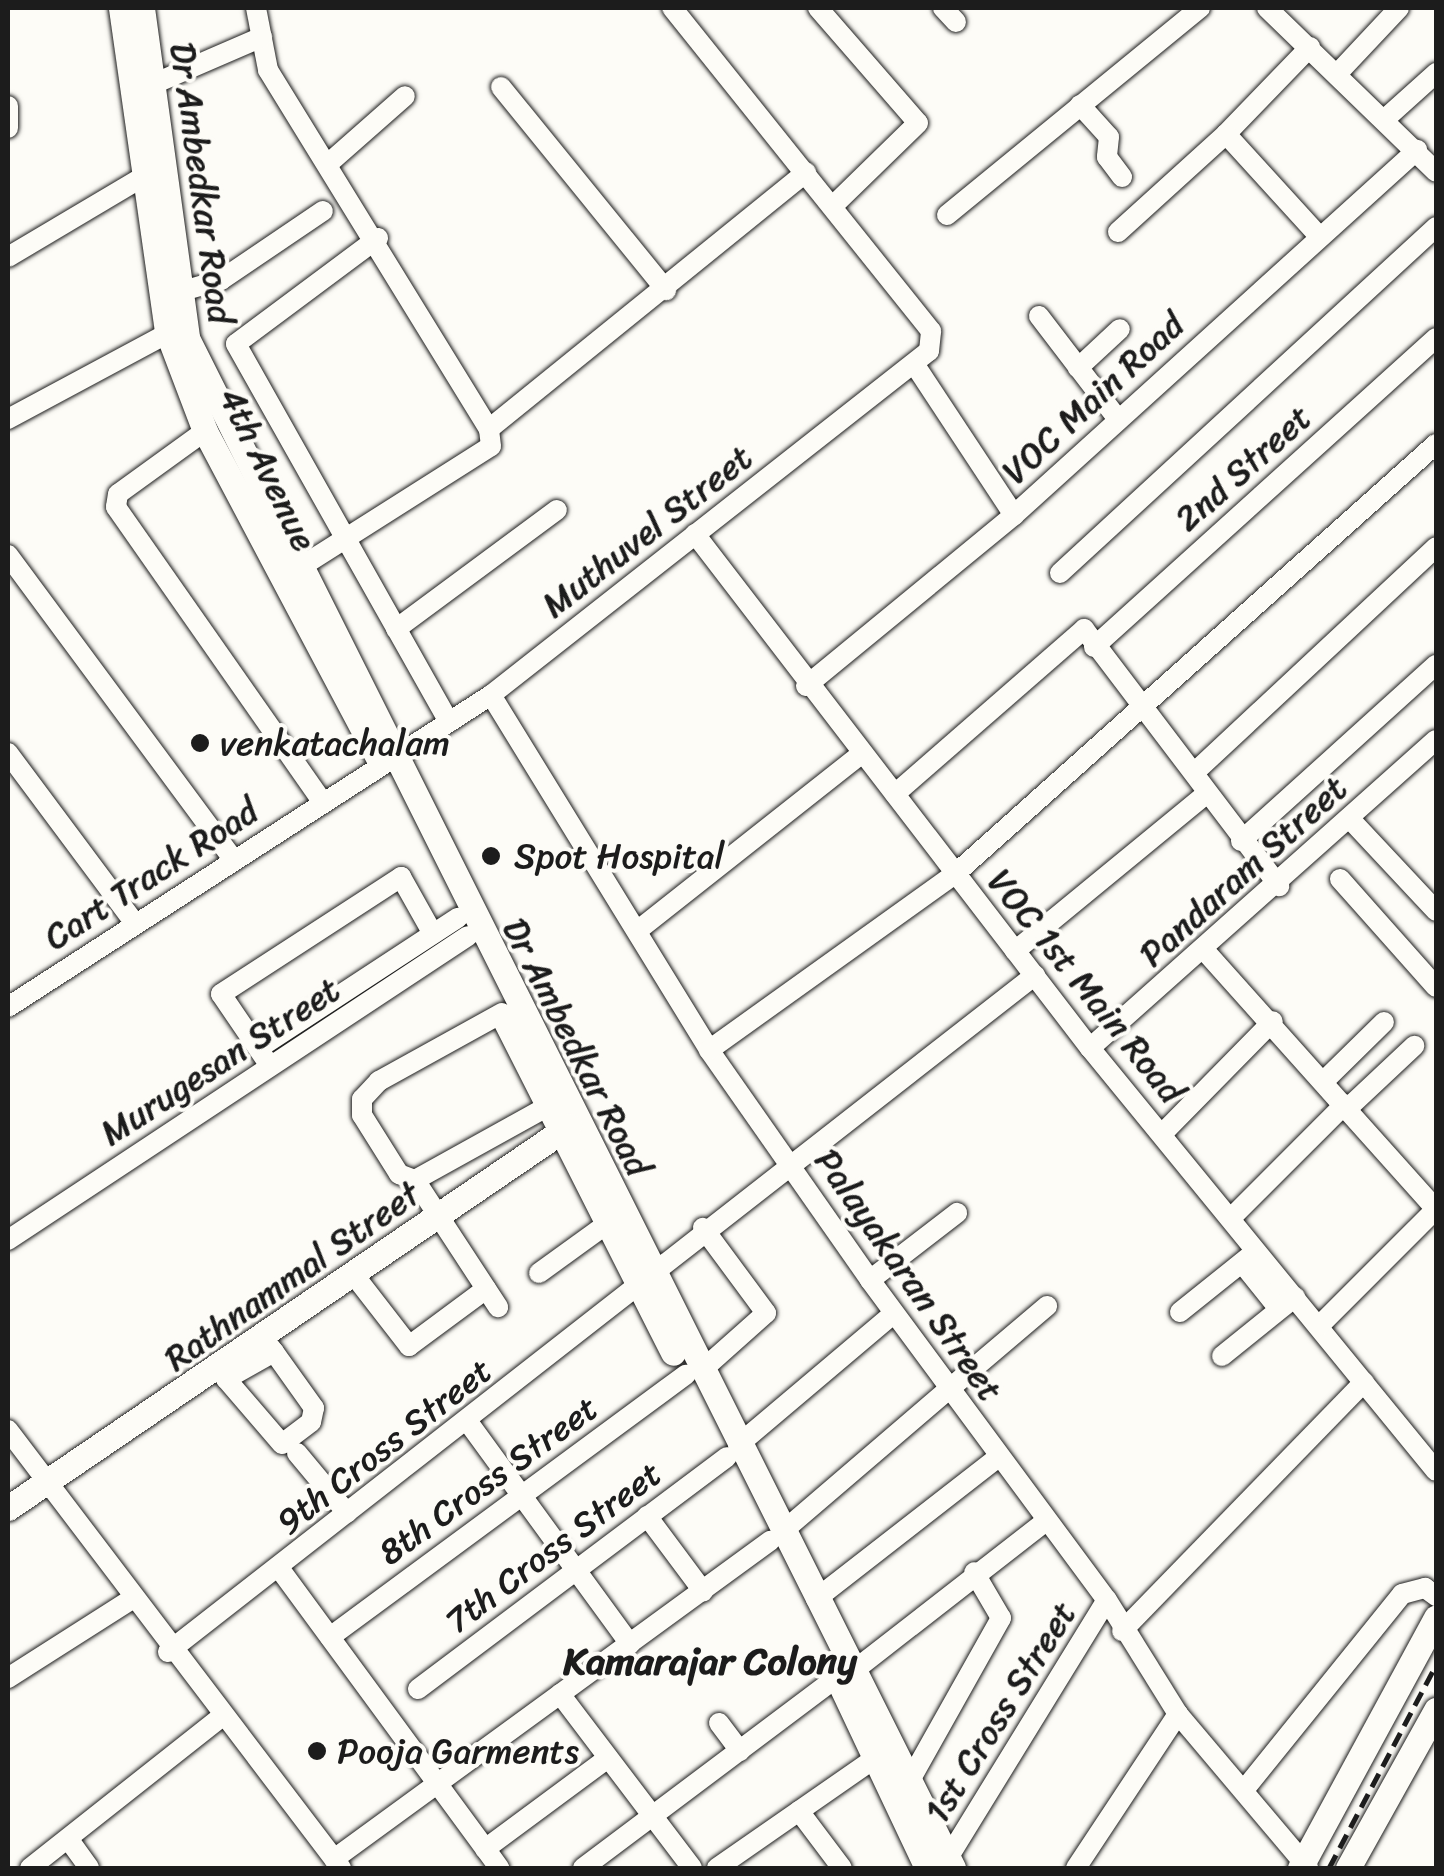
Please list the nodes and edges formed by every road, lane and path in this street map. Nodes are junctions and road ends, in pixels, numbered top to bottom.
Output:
1 (121, 8) edge
2 (142, 8) edge
3 (256, 8) edge
4 (672, 8) edge
5 (818, 8) edge
6 (1200, 8) edge
7 (1266, 8) edge
8 (1399, 8) edge
9 (262, 37) junction
10 (1310, 47) junction
11 (1338, 73) junction
12 (1436, 73) edge
13 (151, 86) junction
14 (501, 86) dead end
15 (405, 96) dead end
16 (8, 106) edge
17 (1080, 106) junction
18 (1385, 118) junction
19 (8, 128) edge
20 (1226, 134) junction
21 (1416, 150) junction
22 (329, 164) junction
23 (806, 172) junction
24 (1436, 172) edge
25 (143, 176) junction
26 (1122, 177) dead end
27 (834, 205) junction
28 (323, 211) dead end
29 (948, 215) dead end
30 (1436, 227) edge
31 (1118, 232) dead end
32 (1318, 235) junction
33 (378, 238) junction
34 (8, 257) edge
35 (666, 290) junction
36 (179, 292) junction
37 (1039, 316) dead end
38 (176, 329) junction
39 (1120, 329) dead end
40 (1433, 348) edge
41 (915, 365) junction
42 (1078, 368) junction
43 (8, 418) edge
44 (1117, 418) junction
45 (489, 429) junction
46 (205, 431) junction
47 (1436, 444) edge
48 (557, 510) dead end
49 (1014, 515) junction
50 (695, 534) junction
51 (351, 540) junction
52 (1436, 547) edge
53 (8, 555) edge
54 (299, 568) junction
55 (1060, 574) dead end
56 (396, 629) junction
57 (1089, 638) junction
58 (1436, 665) edge
59 (806, 686) junction
60 (491, 694) junction
61 (1144, 710) junction
62 (449, 722) junction
63 (1436, 740) edge
64 (8, 752) edge
65 (860, 754) junction
66 (388, 759) junction
67 (1196, 772) junction
68 (894, 794) junction
69 (1204, 796) junction
70 (323, 803) junction
71 (1350, 819) junction
72 (1241, 840) junction
73 (232, 858) junction
74 (954, 874) junction
75 (1340, 879) dead end
76 (1279, 886) junction
77 (1436, 911) edge
78 (134, 922) junction
79 (463, 927) junction
80 (636, 931) junction
81 (434, 934) junction
82 (1015, 951) junction
83 (1204, 951) junction
84 (1035, 976) junction
85 (1436, 988) edge
86 (8, 1007) edge
87 (502, 1013) junction
88 (1273, 1021) junction
89 (1384, 1022) dead end
90 (1414, 1046) dead end
91 (1090, 1048) junction
92 (709, 1050) junction
93 (265, 1057) junction
94 (1324, 1081) junction
95 (1346, 1106) junction
96 (545, 1108) junction
97 (566, 1128) junction
98 (1162, 1134) junction
99 (789, 1160) junction
100 (415, 1180) junction
101 (1436, 1209) edge
102 (957, 1212) dead end
103 (439, 1216) junction
104 (1231, 1218) junction
105 (604, 1226) junction
106 (704, 1228) junction
107 (8, 1240) edge
108 (1248, 1257) junction
109 (538, 1272) dead end
110 (354, 1275) junction
111 (870, 1280) junction
112 (646, 1284) junction
113 (486, 1289) junction
114 (1287, 1303) junction
115 (1046, 1306) dead end
116 (498, 1308) dead end
117 (1180, 1312) dead end
118 (894, 1313) junction
119 (1319, 1326) junction
120 (268, 1345) junction
121 (1222, 1356) dead end
122 (693, 1373) junction
123 (1364, 1382) junction
124 (948, 1389) junction
125 (468, 1422) junction
126 (8, 1430) edge
127 (732, 1451) junction
128 (297, 1453) dead end
129 (997, 1458) junction
130 (1436, 1471) edge
131 (49, 1488) junction
132 (518, 1497) junction
133 (8, 1508) edge
134 (347, 1513) junction
135 (647, 1516) junction
136 (1045, 1522) junction
137 (776, 1537) junction
138 (279, 1568) junction
139 (574, 1571) junction
140 (974, 1572) junction
141 (704, 1590) junction
142 (1436, 1596) edge
143 (132, 1599) junction
144 (816, 1599) junction
145 (1108, 1600) junction
146 (1436, 1618) edge
147 (1122, 1632) junction
148 (330, 1637) junction
149 (630, 1644) junction
150 (168, 1652) junction
151 (845, 1675) junction
152 (8, 1678) edge
153 (418, 1689) dead end
154 (560, 1694) junction
155 (1436, 1710) edge
156 (1178, 1714) junction
157 (221, 1718) junction
158 (719, 1723) dead end
159 (740, 1751) junction
160 (608, 1758) junction
161 (875, 1758) junction
162 (909, 1782) junction
163 (437, 1784) junction
164 (1244, 1790) junction
165 (799, 1811) junction
166 (652, 1816) junction
167 (69, 1840) junction
168 (485, 1849) junction
169 (337, 1864) edge
170 (943, 1865) edge
171 (1304, 1867) edge
172 (30, 1868) edge
173 (89, 1868) edge
174 (499, 1868) edge
175 (582, 1868) edge
176 (692, 1868) edge
177 (717, 1868) edge
178 (842, 1868) edge
179 (1076, 1868) edge
180 (1348, 1868) edge

1 - 25 main road, 4th Avenue
2 - 13 main road, Dr Ambedkar Road
3 - 9 street
4 - 23 street
5 - 27 street
6 - 17 street
7 - 10 street
8 - 11 street
9 - 13 street
9 - 22 street
10 - 11 street
10 - 20 street
11 - 18 street
12 - 18 street
13 - 36 main road, Dr Ambedkar Road
14 - 35 street
15 - 22 street
16 - 19 street
17 - 26 street
17 - 29 street
18 - 21 street
20 - 31 street
20 - 32 street
21 - 24 street
21 - 32 street, VOC Main Road
22 - 33 street
23 - 27 street
23 - 35 street
25 - 34 street
25 - 38 main road, 4th Avenue
27 - 41 street, Muthuvel Street
28 - 36 street
30 - 55 street
32 - 44 street, VOC Main Road
33 - 45 street
33 - 51 street
35 - 45 street
36 - 38 main road, Dr Ambedkar Road
37 - 42 street
38 - 43 street
38 - 46 main road, 4th Avenue
38 - 54 main road, Dr Ambedkar Road
39 - 42 street
40 - 57 street, 2nd Street
41 - 49 street
41 - 50 street, Muthuvel Street
42 - 44 street
44 - 49 street, VOC Main Road
45 - 51 street
46 - 66 main road, 4th Avenue
46 - 70 street
47 - 61 street
48 - 56 street
49 - 59 street, VOC Main Road
50 - 59 street, VOC 1st Main Road
50 - 60 street, Muthuvel Street
51 - 54 street
51 - 56 street
52 - 67 street
53 - 73 street
54 - 66 main road, Dr Ambedkar Road
56 - 62 street
57 - 61 street
57 - 68 street, 2nd Street
58 - 72 street
59 - 65 street, VOC 1st Main Road
60 - 62 street, Muthuvel Street
60 - 80 street, Palayakaran Street
61 - 67 street
61 - 74 street
62 - 66 street, Muthuvel Street
63 - 71 street, Pandaram Street
64 - 78 street
65 - 68 street, VOC 1st Main Road
65 - 80 street
66 - 70 street, Cart Track Road
66 - 79 main road, Dr Ambedkar Road
66 - 97 main road, Dr Ambedkar Road
67 - 69 street
68 - 74 street, VOC 1st Main Road
69 - 72 street
69 - 82 street
70 - 73 street, Cart Track Road
71 - 76 street, Pandaram Street
71 - 77 street
72 - 76 street
73 - 78 street, Cart Track Road
74 - 82 street, VOC 1st Main Road
74 - 92 street
75 - 85 street
76 - 83 street, Pandaram Street
78 - 86 street, Cart Track Road
79 - 81 street
79 - 87 main road, Dr Ambedkar Road
79 - 93 street, Murugesan Street
80 - 92 street, Palayakaran Street
81 - 93 street
81 - 93 street
82 - 84 street, VOC 1st Main Road
83 - 88 street
83 - 91 street, Pandaram Street
84 - 91 street, VOC 1st Main Road
84 - 99 street, 9th Cross Street
87 - 96 main road, Dr Ambedkar Road
87 - 100 street
88 - 94 street
88 - 98 street
89 - 94 street
90 - 95 street
91 - 98 street, VOC 1st Main Road
92 - 99 street, Palayakaran Street
93 - 107 street, Murugesan Street
94 - 95 street
95 - 101 street
95 - 104 street
96 - 97 main road, Dr Ambedkar Road
96 - 100 street
97 - 103 main road, Rathnammal Street
97 - 105 main road, Dr Ambedkar Road
97 - 112 main road, Dr Ambedkar Road
98 - 104 street, VOC 1st Main Road
99 - 106 street, 9th Cross Street
99 - 111 street, Palayakaran Street
100 - 103 street
101 - 119 street
102 - 111 street
103 - 110 main road, Rathnammal Street
103 - 113 street
104 - 108 street, VOC 1st Main Road
105 - 109 street
105 - 112 main road, Dr Ambedkar Road
106 - 112 street, 9th Cross Street
106 - 122 street, 8th Cross Street
108 - 114 street, VOC 1st Main Road
108 - 117 street
110 - 113 street
110 - 120 main road, Rathnammal Street
111 - 118 street, Palayakaran Street
112 - 122 main road, Dr Ambedkar Road
112 - 125 street, 9th Cross Street
113 - 116 street
114 - 119 street, VOC 1st Main Road
114 - 121 street
115 - 124 street
118 - 124 street, Palayakaran Street
118 - 127 street, 7th Cross Street
119 - 123 street, VOC 1st Main Road
120 - 120 street
120 - 131 main road, Rathnammal Street
122 - 127 main road, Dr Ambedkar Road
122 - 132 street, 8th Cross Street
123 - 130 street, VOC 1st Main Road
123 - 147 street
124 - 129 street, Palayakaran Street
124 - 137 street
125 - 132 street
125 - 134 street, 9th Cross Street
126 - 131 street
127 - 135 street, 7th Cross Street
127 - 137 main road, Dr Ambedkar Road
128 - 134 street
129 - 136 street, Palayakaran Street
129 - 144 street
131 - 133 main road, Rathnammal Street
131 - 143 street
132 - 139 street
132 - 148 street, 8th Cross Street
134 - 138 street, 9th Cross Street
135 - 139 street, 7th Cross Street
135 - 141 street
136 - 140 street
136 - 145 street, Palayakaran Street
137 - 141 street
137 - 144 main road, Dr Ambedkar Road
137 - 151 main road, Dr Ambedkar Road
138 - 148 street
138 - 150 street, 9th Cross Street
139 - 149 street
139 - 153 street, 7th Cross Street
140 - 151 street
140 - 162 street
141 - 149 street
142 - 164 street
143 - 150 street
143 - 152 street
144 - 151 main road, Dr Ambedkar Road
145 - 147 street, Palayakaran Street
145 - 170 street, 1st Cross Street
146 - 171 main road
147 - 156 street, Palayakaran Street
148 - 163 street
149 - 154 street
150 - 157 street
151 - 159 street
151 - 161 main road, Dr Ambedkar Road
151 - 162 main road, Dr Ambedkar Road
154 - 160 street
154 - 163 street
155 - 180 main road
156 - 164 street, Palayakaran Street
156 - 179 street
157 - 167 street
157 - 169 street
158 - 159 street
159 - 166 street
160 - 166 street
160 - 168 street
161 - 165 street
161 - 170 main road, Dr Ambedkar Road
162 - 170 main road, Dr Ambedkar Road
163 - 168 street
163 - 169 street
164 - 171 street, Palayakaran Street
165 - 177 street
165 - 178 street
166 - 175 street
166 - 176 street
167 - 172 street
167 - 173 street
168 - 174 street

